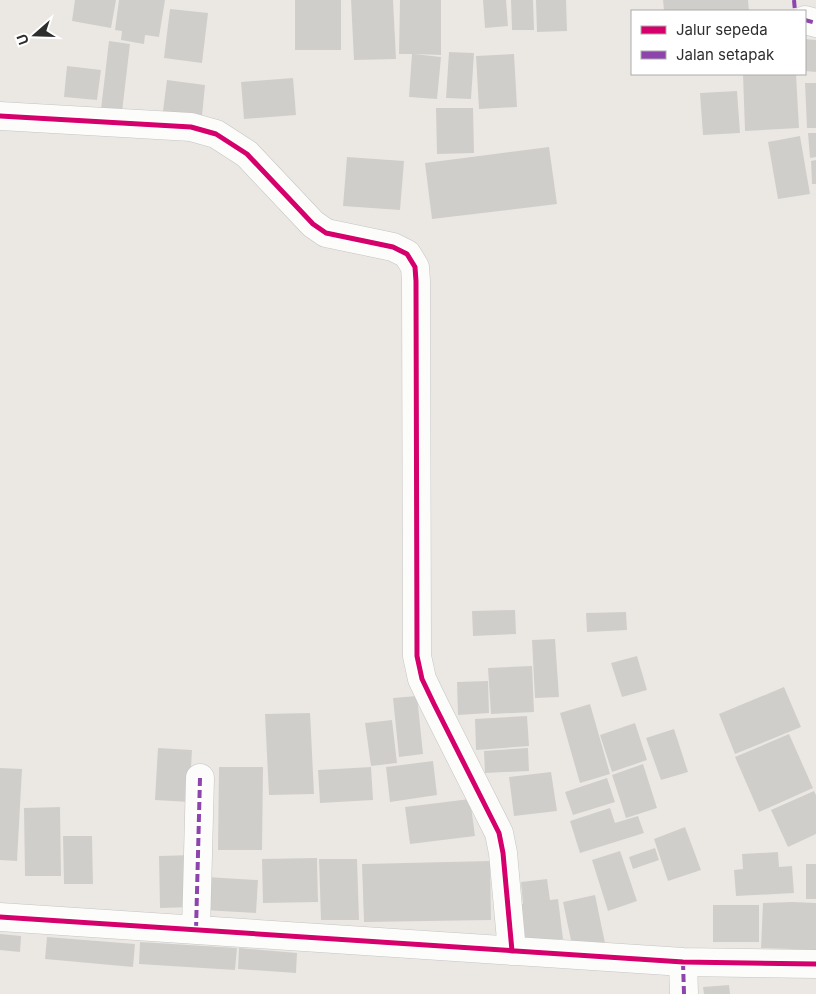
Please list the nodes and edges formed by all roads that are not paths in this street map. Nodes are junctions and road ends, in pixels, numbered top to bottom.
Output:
1 (0, 116) edge
2 (200, 778) dead end
3 (0, 917) edge
4 (196, 930) junction
5 (512, 951) junction
6 (683, 962) junction
7 (816, 964) edge
8 (684, 994) edge

1 - 5 street
2 - 4 street
3 - 4 street
4 - 5 street
5 - 6 street
6 - 7 street
6 - 8 street

